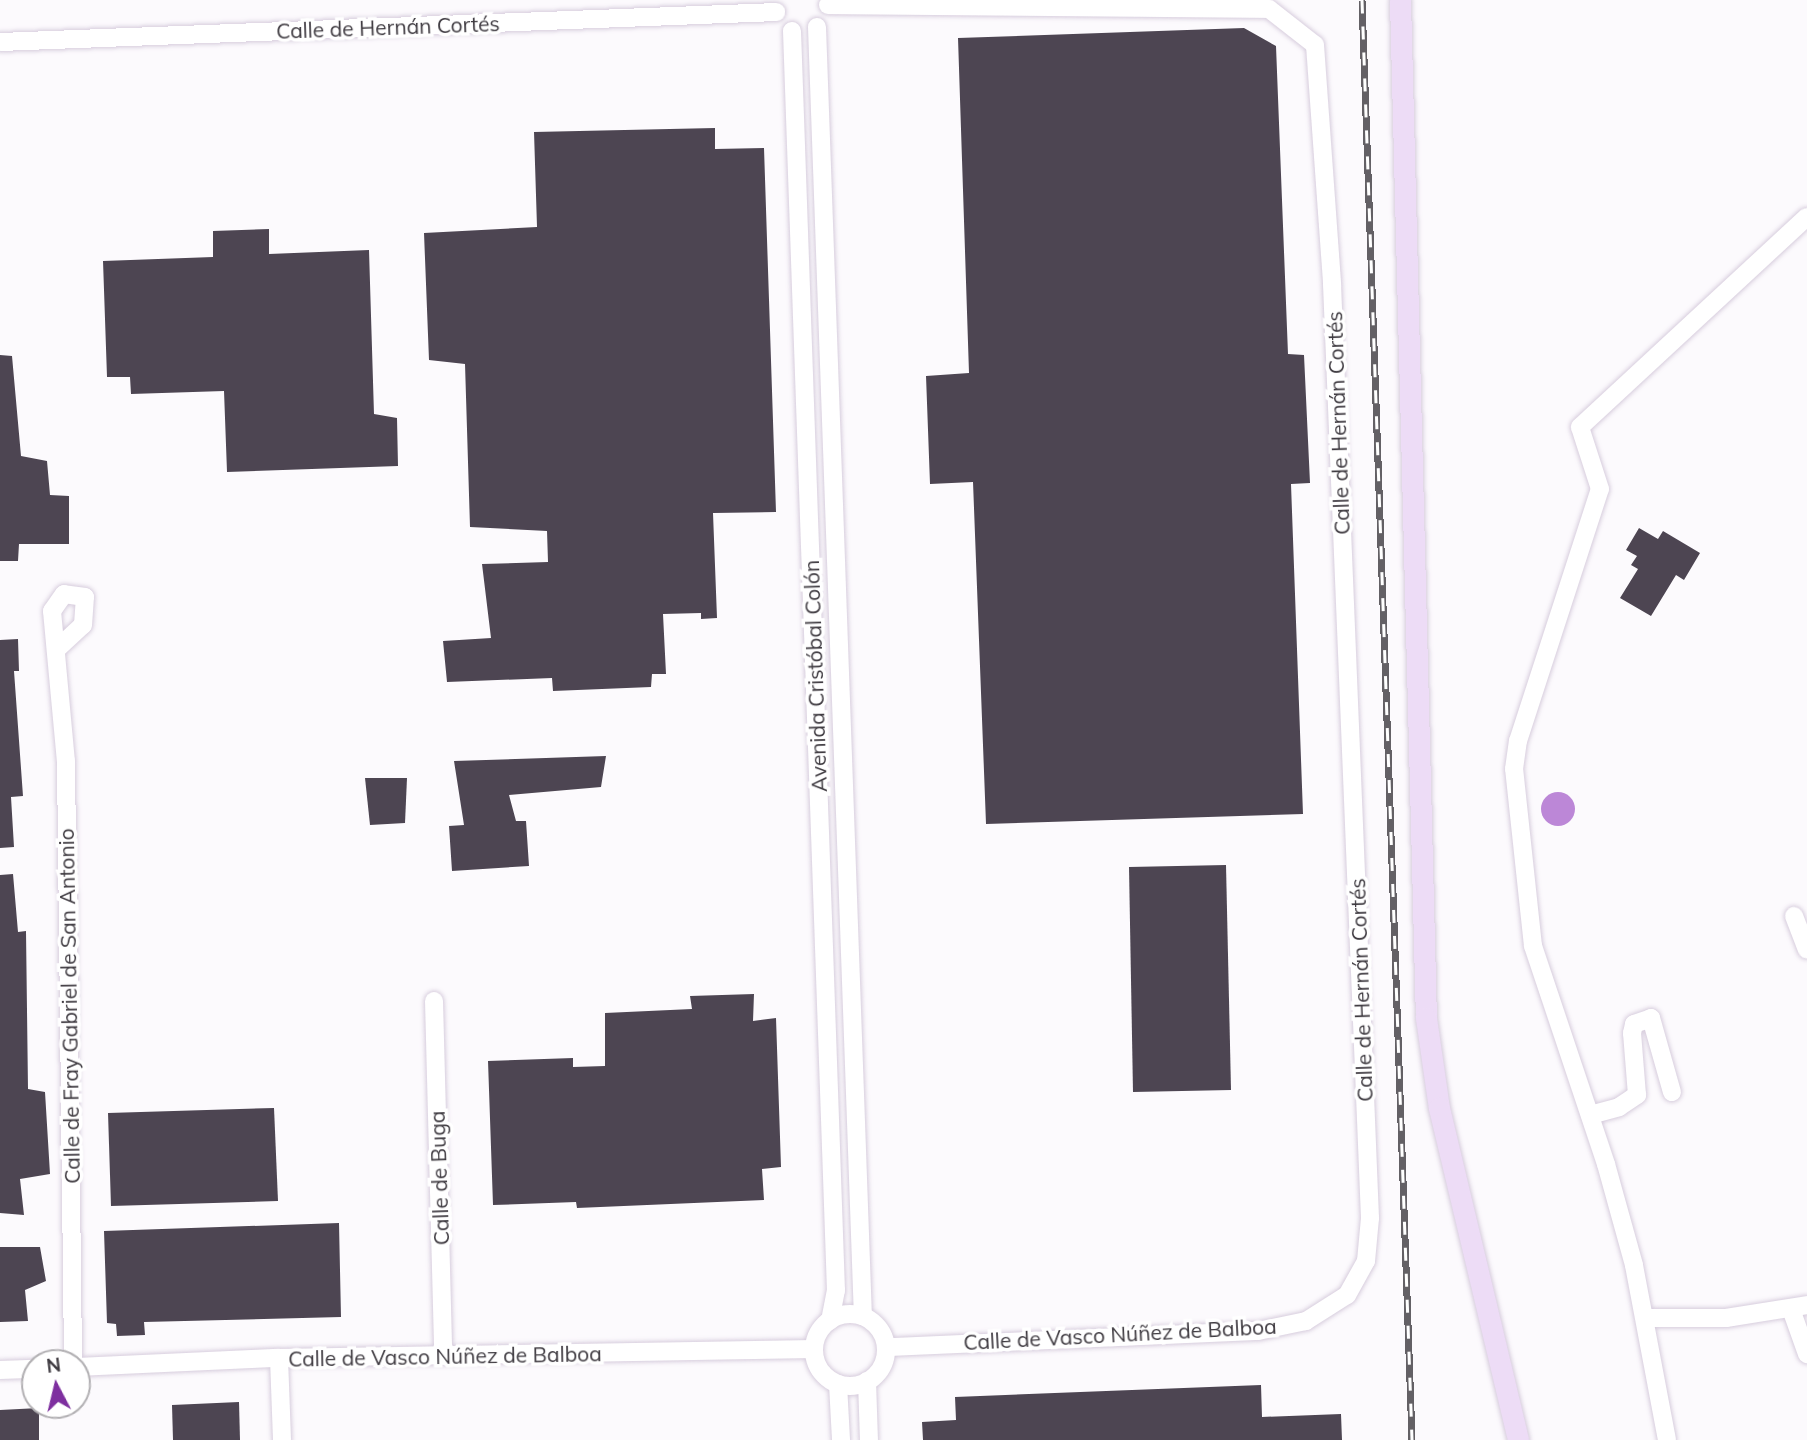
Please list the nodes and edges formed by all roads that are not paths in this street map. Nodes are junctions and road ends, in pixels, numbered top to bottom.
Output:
1 (1400, 0) edge
2 (828, 2) edge
3 (776, 6) edge
4 (817, 27) junction
5 (792, 31) junction
6 (0, 41) edge
7 (1807, 217) edge
8 (57, 649) dead end
9 (1794, 916) dead end
10 (1807, 950) edge
11 (434, 1001) dead end
12 (1672, 1092) dead end
13 (1590, 1115) junction
14 (1347, 1295) joint
15 (1799, 1307) edge
16 (863, 1316) junction
17 (1647, 1318) junction
18 (830, 1320) junction
19 (886, 1347) junction
20 (73, 1349) edge
21 (814, 1349) junction
22 (1807, 1354) edge
23 (443, 1356) junction
24 (279, 1358) junction
25 (91, 1366) edge
26 (21, 1369) edge
27 (0, 1370) edge
28 (867, 1381) junction
29 (838, 1384) junction
30 (282, 1440) edge
31 (841, 1440) edge
32 (869, 1440) edge
33 (1520, 1440) edge
34 (1667, 1440) edge

1 - 33 main road
2 - 4 street
2 - 14 street, Calle de Hernán Cortés
3 - 5 street
3 - 6 street, Calle de Hernán Cortés
4 - 5 street
4 - 16 street, Avenida Cristóbal Colón
5 - 18 street, Avenida Cristóbal Colón
7 - 13 street
8 - 20 street, Calle de Fray Gabriel de San Antonio
9 - 10 street
11 - 23 street, Calle de Buga
12 - 13 street
13 - 17 street
14 - 19 street, Calle de Vasco Núñez de Balboa
15 - 17 street
15 - 22 street
16 - 18 street
16 - 19 street
17 - 34 street
18 - 21 street
19 - 28 street
21 - 23 street, Calle de Vasco Núñez de Balboa
21 - 29 street
23 - 24 street, Calle de Vasco Núñez de Balboa
24 - 25 street, Calle de Vasco Núñez de Balboa
24 - 30 street
26 - 27 street
28 - 29 street
28 - 32 street
29 - 31 street

